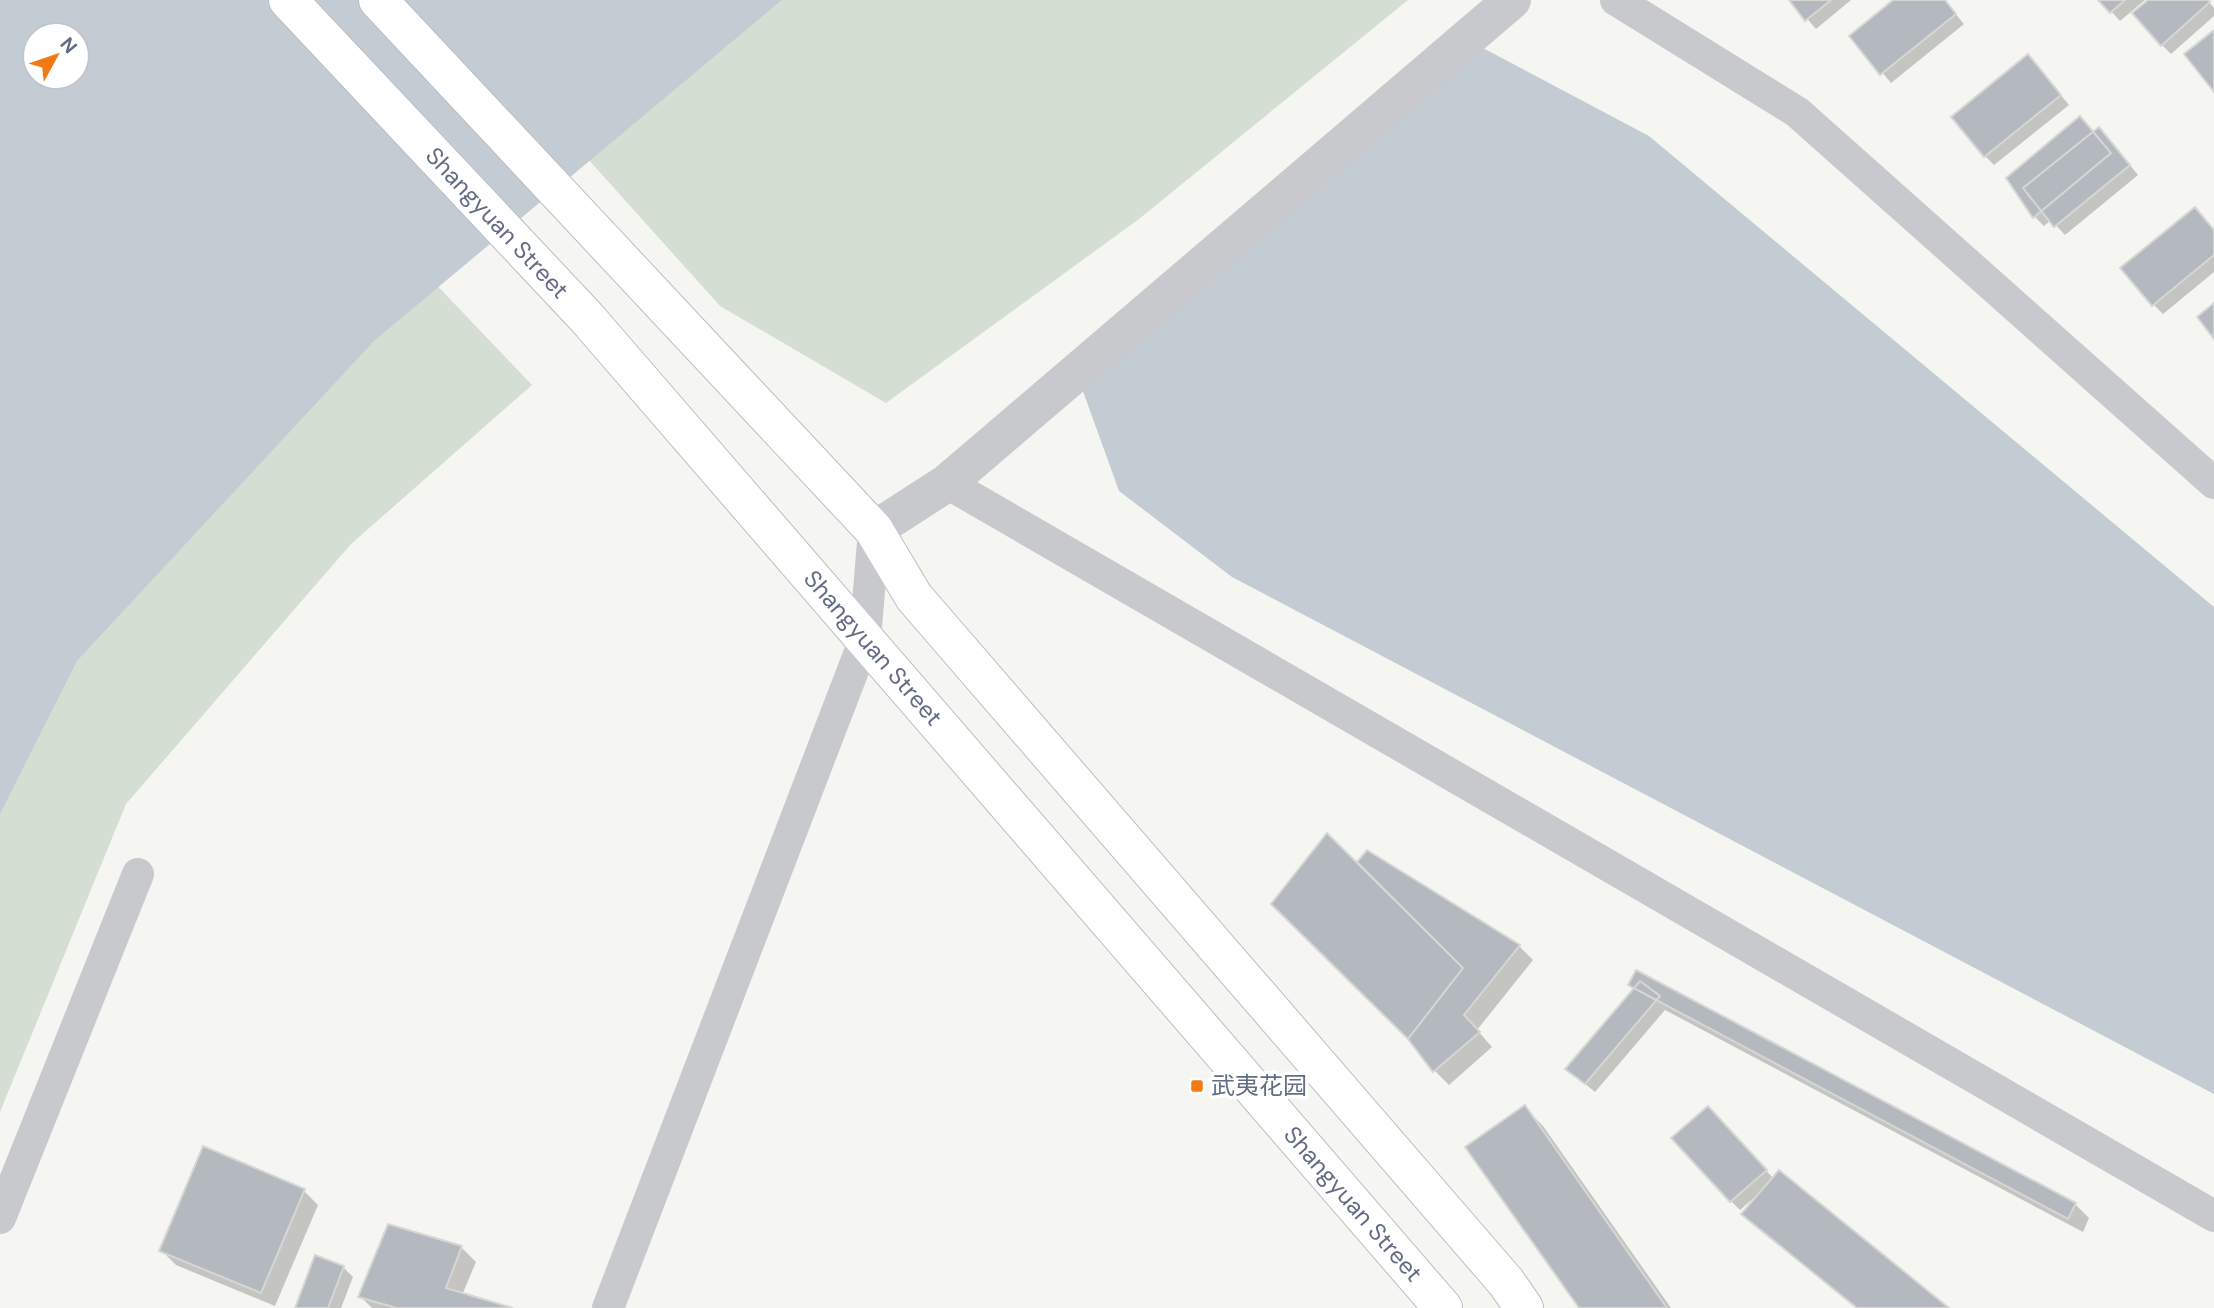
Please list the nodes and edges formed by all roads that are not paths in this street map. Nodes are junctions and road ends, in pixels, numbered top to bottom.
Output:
1 (288, 0) edge
2 (378, 0) edge
3 (1512, 0) edge
4 (1616, 0) edge
5 (947, 482) junction
6 (2214, 483) edge
7 (874, 530) junction
8 (865, 639) junction
9 (138, 874) dead end
10 (2214, 1216) edge
11 (0, 1218) edge
12 (608, 1308) edge
13 (1443, 1308) edge
14 (1524, 1308) edge

1 - 8 main road, Shangyuan Street
2 - 7 main road
3 - 5 street
4 - 6 street
5 - 7 street
5 - 10 street
7 - 8 street
7 - 14 main road
8 - 12 street
8 - 13 main road, Shangyuan Street
9 - 11 street

